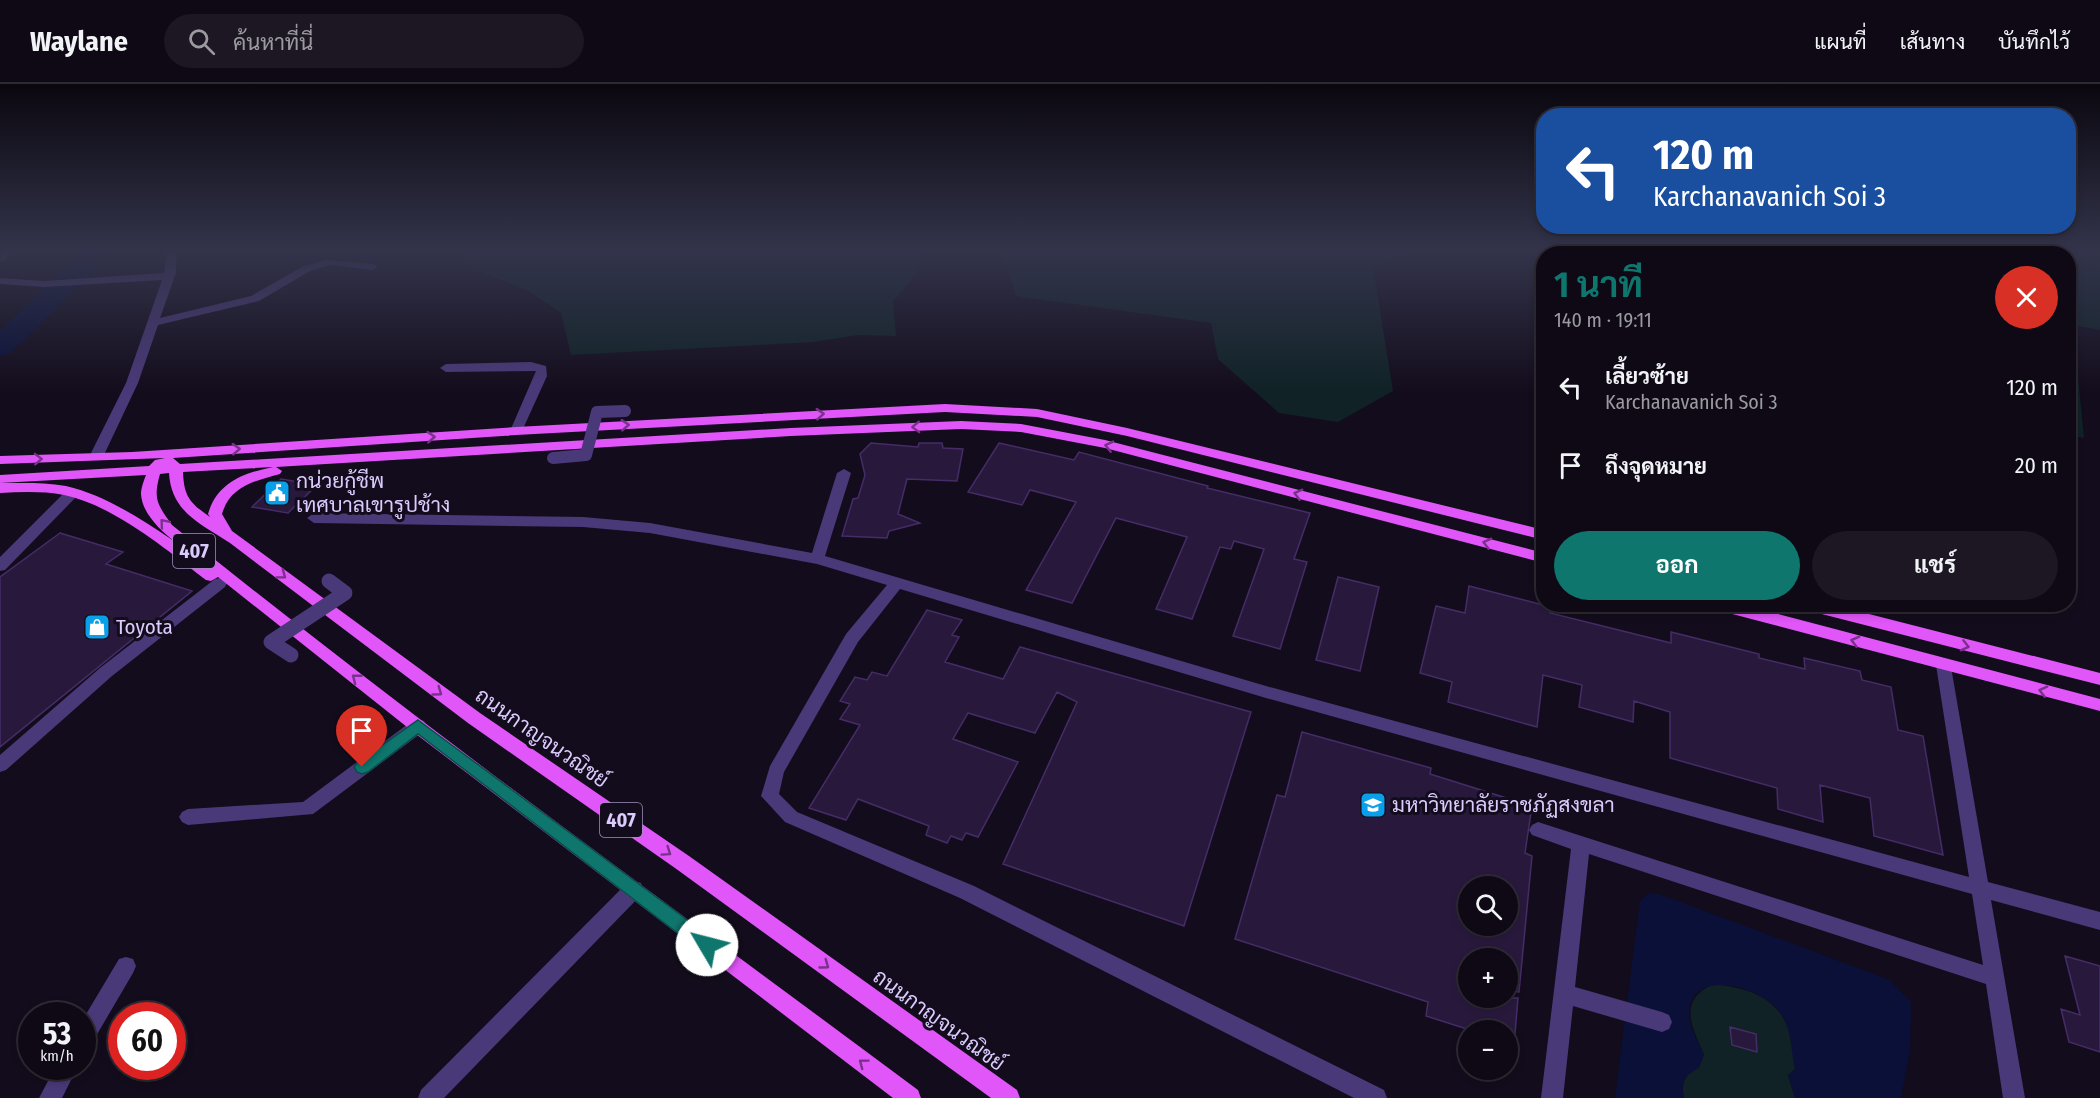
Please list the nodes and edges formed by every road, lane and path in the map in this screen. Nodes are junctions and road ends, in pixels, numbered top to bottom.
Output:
1 (162, 297) edge
2 (258, 297) edge
3 (153, 323) junction
4 (446, 368) dead end
5 (625, 411) dead end
6 (516, 431) junction
7 (466, 452) junction
8 (178, 453) junction
9 (132, 456) junction
10 (96, 457) junction
11 (553, 458) dead end
12 (0, 460) edge
13 (164, 465) junction
14 (843, 473) dead end
15 (0, 479) edge
16 (0, 488) edge
17 (72, 493) junction
18 (314, 519) dead end
19 (1536, 533) edge
20 (235, 540) junction
21 (1536, 556) edge
22 (817, 559) junction
23 (0, 566) edge
24 (329, 581) dead end
25 (220, 583) junction
26 (897, 583) junction
27 (1748, 612) edge
28 (1836, 612) edge
29 (272, 614) junction
30 (1940, 640) junction
31 (291, 655) dead end
32 (1944, 665) junction
33 (2100, 679) edge
34 (2100, 705) edge
35 (418, 726) junction
36 (0, 765) edge
37 (188, 817) dead end
38 (1538, 830) dead end
39 (1581, 844) junction
40 (1981, 888) junction
41 (634, 889) junction
42 (2100, 921) edge
43 (126, 966) dead end
44 (1995, 978) junction
45 (1564, 994) junction
46 (96, 1017) edge
47 (1662, 1022) dead end
48 (60, 1080) edge
49 (50, 1098) edge
50 (429, 1098) edge
51 (910, 1098) edge
52 (1009, 1098) edge
53 (1377, 1098) edge
54 (1552, 1098) edge
55 (2014, 1098) edge

1 - 3 street
2 - 3 street
3 - 10 street
4 - 6 street
5 - 11 street, bridge
8 -> 6 main road
6 -> 19 main road
7 - 13 main road
7 - 20 main road
21 -> 7 main road
8 - 9 main road
8 - 13 main road
9 - 10 main road
9 - 13 main road
12 -> 10 main road
13 - 15 main road
13 - 20 main road, ถนนกาญจนวณิชย์ / 407
29 -> 13 main road, 407
14 - 22 street
16 - 17 main road
17 - 23 street
17 - 25 main road
18 - 22 street
20 -> 52 main road, ถนนกาญจนวณิชย์ / 407
22 - 26 street
24 - 31 street, bridge
25 - 29 main road
25 - 36 street
26 - 40 street
26 - 53 street
32 -> 27 main road
28 - 30 main road
35 -> 29 main road, 407
30 - 32 main road
30 -> 33 main road
34 -> 32 main road
32 - 40 street
35 - 37 street
35 - 41 main road, 407
38 - 39 street
39 - 44 street
39 - 45 street
40 - 42 street
40 - 44 street
41 - 50 street
51 -> 41 main road, 407
43 - 46 street
44 - 55 street
45 - 47 street
45 - 54 street
48 - 49 street

